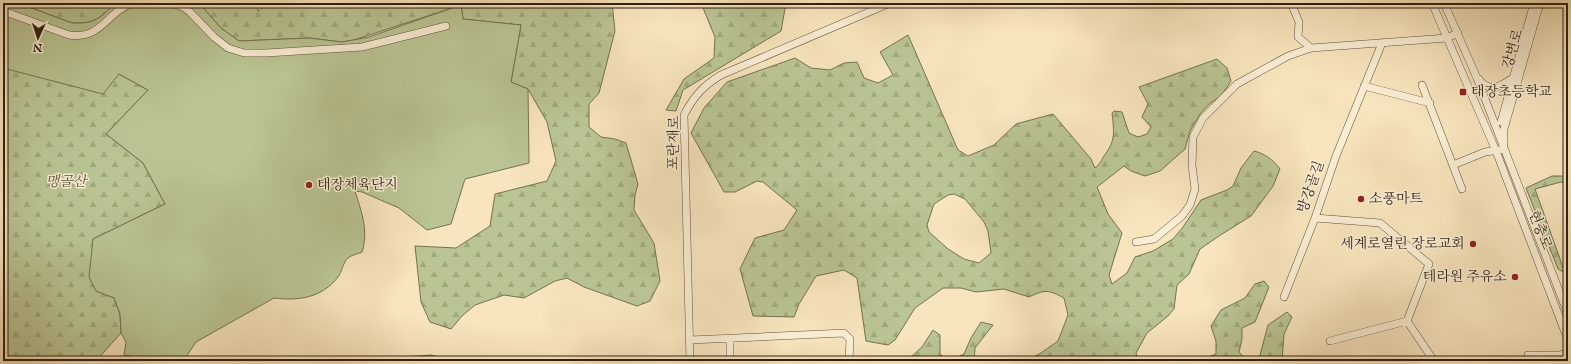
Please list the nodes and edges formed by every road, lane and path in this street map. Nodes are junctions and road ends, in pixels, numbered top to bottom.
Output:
1 (133, 3) edge
2 (171, 3) edge
3 (890, 3) edge
4 (1291, 3) edge
5 (1432, 3) edge
6 (1444, 3) edge
7 (1534, 3) edge
8 (1540, 3) edge
9 (3, 11) edge
10 (446, 26) dead end
11 (1458, 33) junction
12 (1448, 38) junction
13 (1382, 43) junction
14 (1311, 48) junction
15 (1470, 64) junction
16 (1513, 78) junction
17 (1422, 85) dead end
18 (1364, 86) junction
19 (1430, 103) junction
20 (1502, 130) junction
21 (1502, 145) junction
22 (1494, 148) junction
23 (1453, 165) junction
24 (1462, 189) dead end
25 (1315, 218) junction
26 (1136, 242) dead end
27 (1284, 298) dead end
28 (1568, 314) edge
29 (1407, 321) junction
30 (730, 338) junction
31 (690, 340) junction
32 (1568, 340) edge
33 (1330, 341) dead end
34 (1568, 353) edge
35 (1528, 355) dead end
36 (690, 361) edge
37 (730, 361) edge
38 (850, 361) edge
39 (1434, 361) edge

1 - 9 street
2 - 10 street
3 - 31 street, 포란재로
4 - 14 street
5 - 12 street, 현충로
6 - 11 street, 현충로
7 - 16 street, 강변로
8 - 20 street, 강변로
11 - 12 street
11 - 15 street, 현충로
12 - 13 street
12 - 22 street, 현충로
13 - 14 street
13 - 18 street, 방강골길
14 - 26 street
15 - 16 street
15 - 21 street, 현충로
16 - 20 street, 강변로
17 - 19 street
18 - 19 street
18 - 25 street, 방강골길
19 - 23 street
20 - 21 street, 강변로
21 - 22 street
21 - 28 street, 현충로
22 - 23 street
22 - 32 street, 현충로
23 - 24 street
25 - 27 street, 방강골길
25 - 29 street
29 - 33 street
29 - 39 street
30 - 31 street
30 - 37 street
30 - 38 street
31 - 36 street, 포란재로
34 - 35 street

